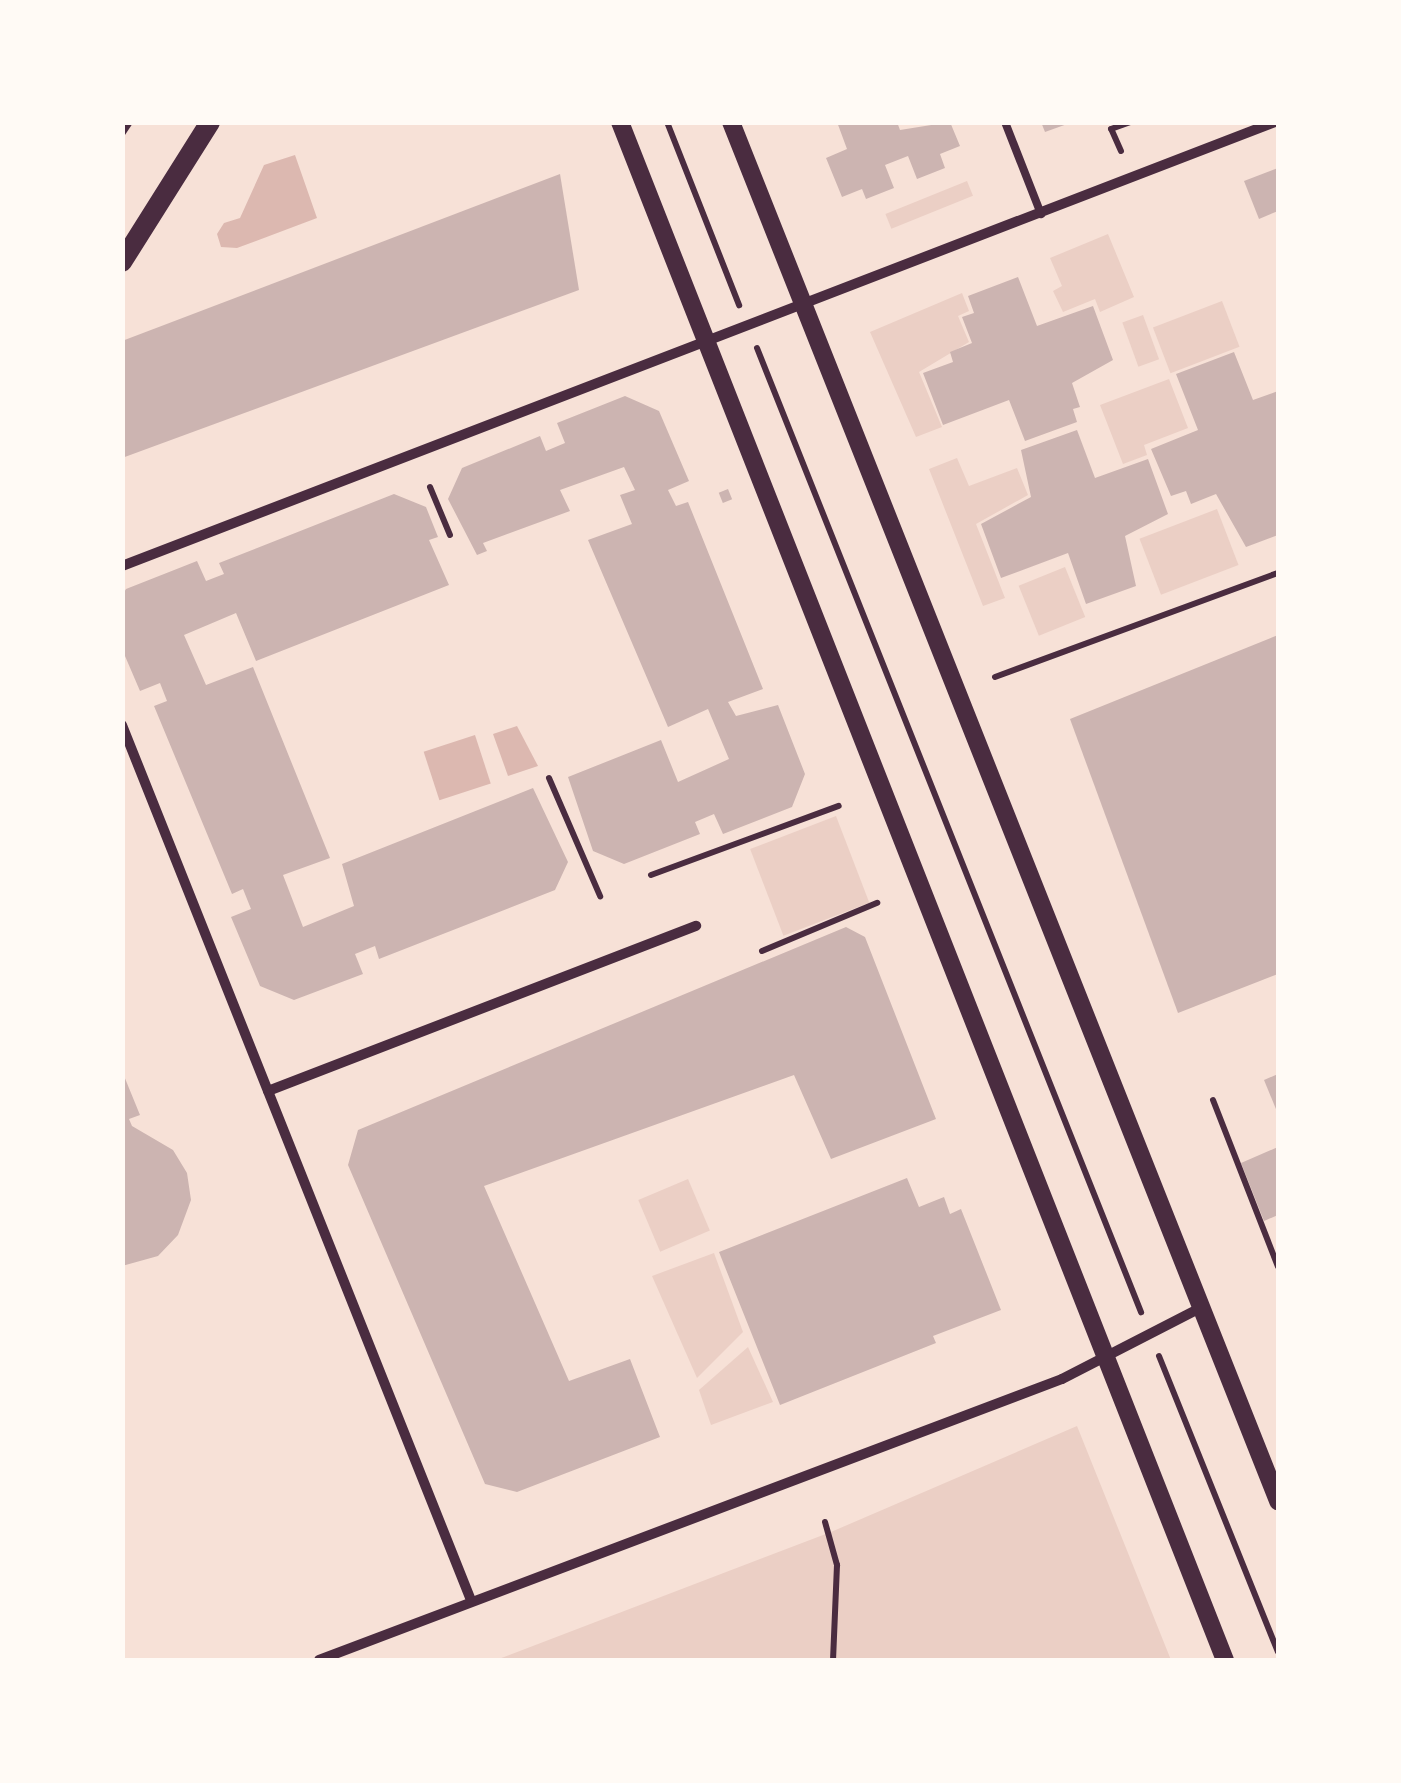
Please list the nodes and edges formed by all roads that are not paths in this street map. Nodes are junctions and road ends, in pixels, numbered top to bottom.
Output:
1 (210, 122) edge
2 (620, 122) edge
3 (731, 122) edge
4 (1005, 122) edge
5 (1275, 122) edge
6 (1040, 214) junction
7 (122, 262) edge
8 (803, 304) junction
9 (705, 340) junction
10 (122, 566) edge
11 (122, 725) edge
12 (696, 926) dead end
13 (268, 1091) junction
14 (1202, 1306) junction
15 (1104, 1354) junction
16 (1278, 1501) edge
17 (471, 1600) junction
18 (320, 1660) edge
19 (1225, 1660) edge

1 - 7 main road
2 - 9 street
3 - 8 street
4 - 6 lane
5 - 6 street
6 - 8 street
8 - 9 street
8 - 14 street
9 - 10 street
9 - 15 street
11 - 13 street
12 - 13 street
13 - 17 street
14 - 15 street
14 - 16 street
15 - 17 street
15 - 19 street
17 - 18 street

